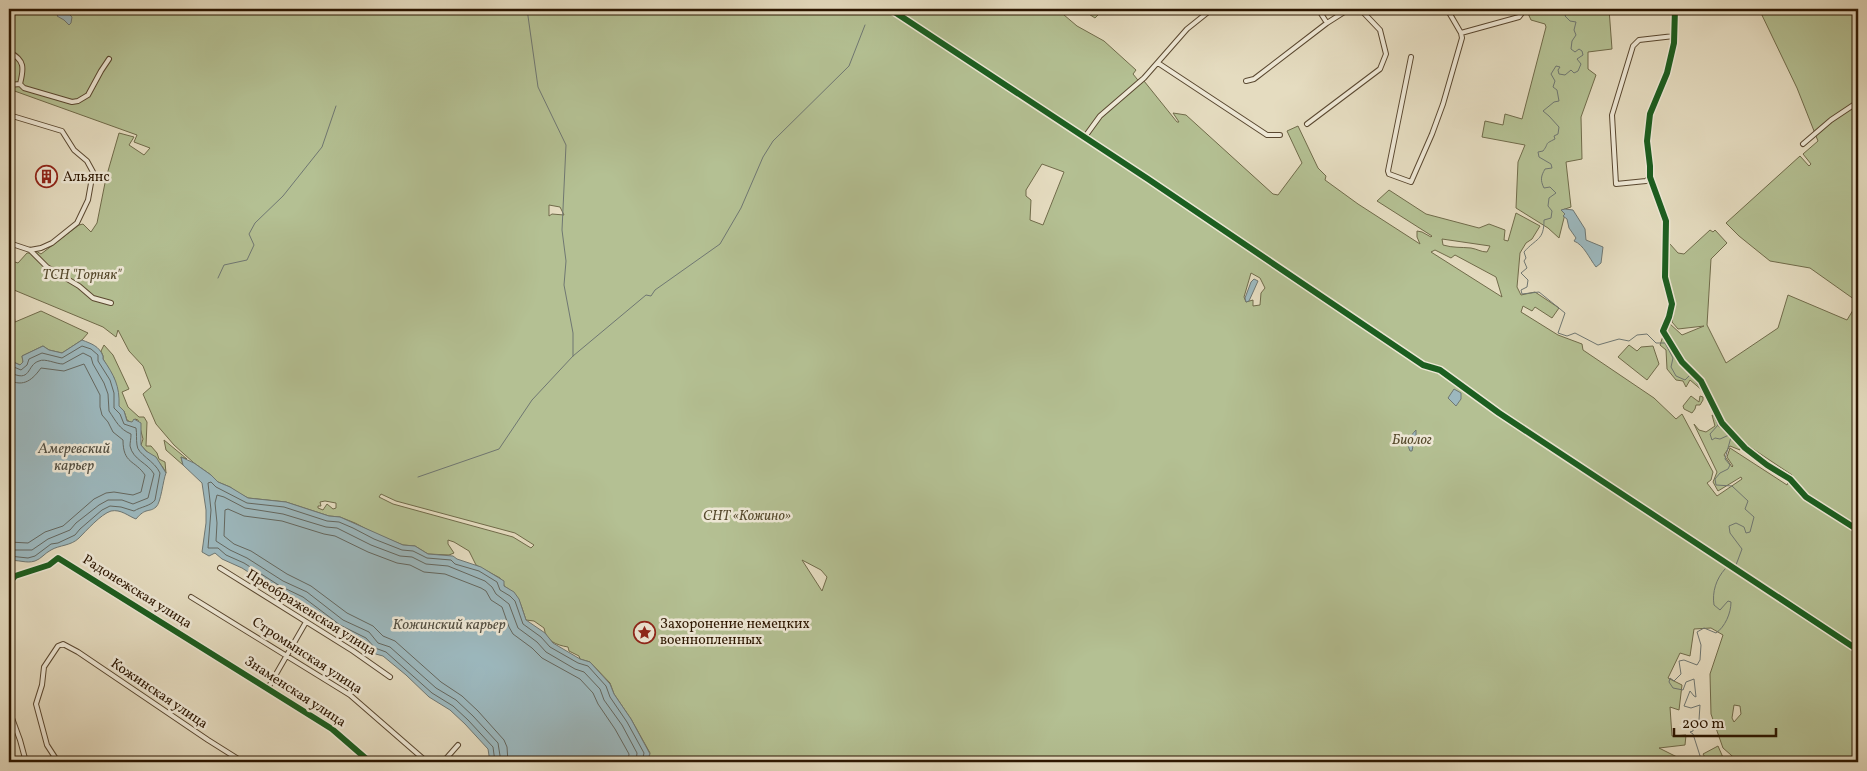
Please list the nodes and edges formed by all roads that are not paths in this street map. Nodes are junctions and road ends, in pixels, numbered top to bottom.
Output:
1 (890, 9) edge
2 (1212, 9) edge
3 (1318, 9) edge
4 (1349, 9) edge
5 (1360, 9) edge
6 (1447, 9) edge
7 (1525, 9) edge
8 (1675, 9) edge
9 (1327, 23) junction
10 (1461, 33) junction
11 (1674, 36) junction
12 (9, 52) edge
13 (1411, 57) dead end
14 (109, 59) dead end
15 (1158, 63) junction
16 (1246, 81) dead end
17 (20, 84) junction
18 (9, 85) edge
19 (1858, 102) edge
20 (9, 115) edge
21 (1307, 124) dead end
22 (1280, 135) dead end
23 (1084, 138) junction
24 (1803, 144) dead end
25 (1650, 177) junction
26 (12, 244) dead end
27 (30, 250) junction
28 (111, 303) dead end
29 (1858, 530) edge
30 (220, 568) dead end
31 (9, 584) edge
32 (192, 597) dead end
33 (306, 622) junction
34 (203, 648) joint
35 (1858, 650) edge
36 (287, 656) junction
37 (390, 676) dead end
38 (268, 688) junction
39 (9, 710) edge
40 (458, 745) dead end
41 (26, 762) edge
42 (58, 762) edge
43 (243, 762) edge
44 (370, 762) edge
45 (428, 762) edge
46 (442, 762) edge

1 - 23 street
2 - 15 street
3 - 9 street
4 - 9 street
5 - 21 street
6 - 10 street
7 - 10 street
8 - 11 street
9 - 16 street
10 - 13 street
11 - 25 street
11 - 25 street
12 - 17 street
14 - 17 street
15 - 22 street
15 - 23 street
17 - 18 street
19 - 24 street
20 - 27 street
23 - 35 street
25 - 29 street
26 - 27 street
27 - 28 street
30 - 33 street, Преображенская улица
31 - 34 street, Радонежская улица
32 - 36 street, Стромынская улица
33 - 36 street
33 - 37 street, Преображенская улица
34 - 38 street, Знаменская улица
36 - 38 street
36 - 45 street, Стромынская улица
38 - 44 street, Знаменская улица
39 - 41 street
40 - 46 street
42 - 43 street, Кожинская улица

